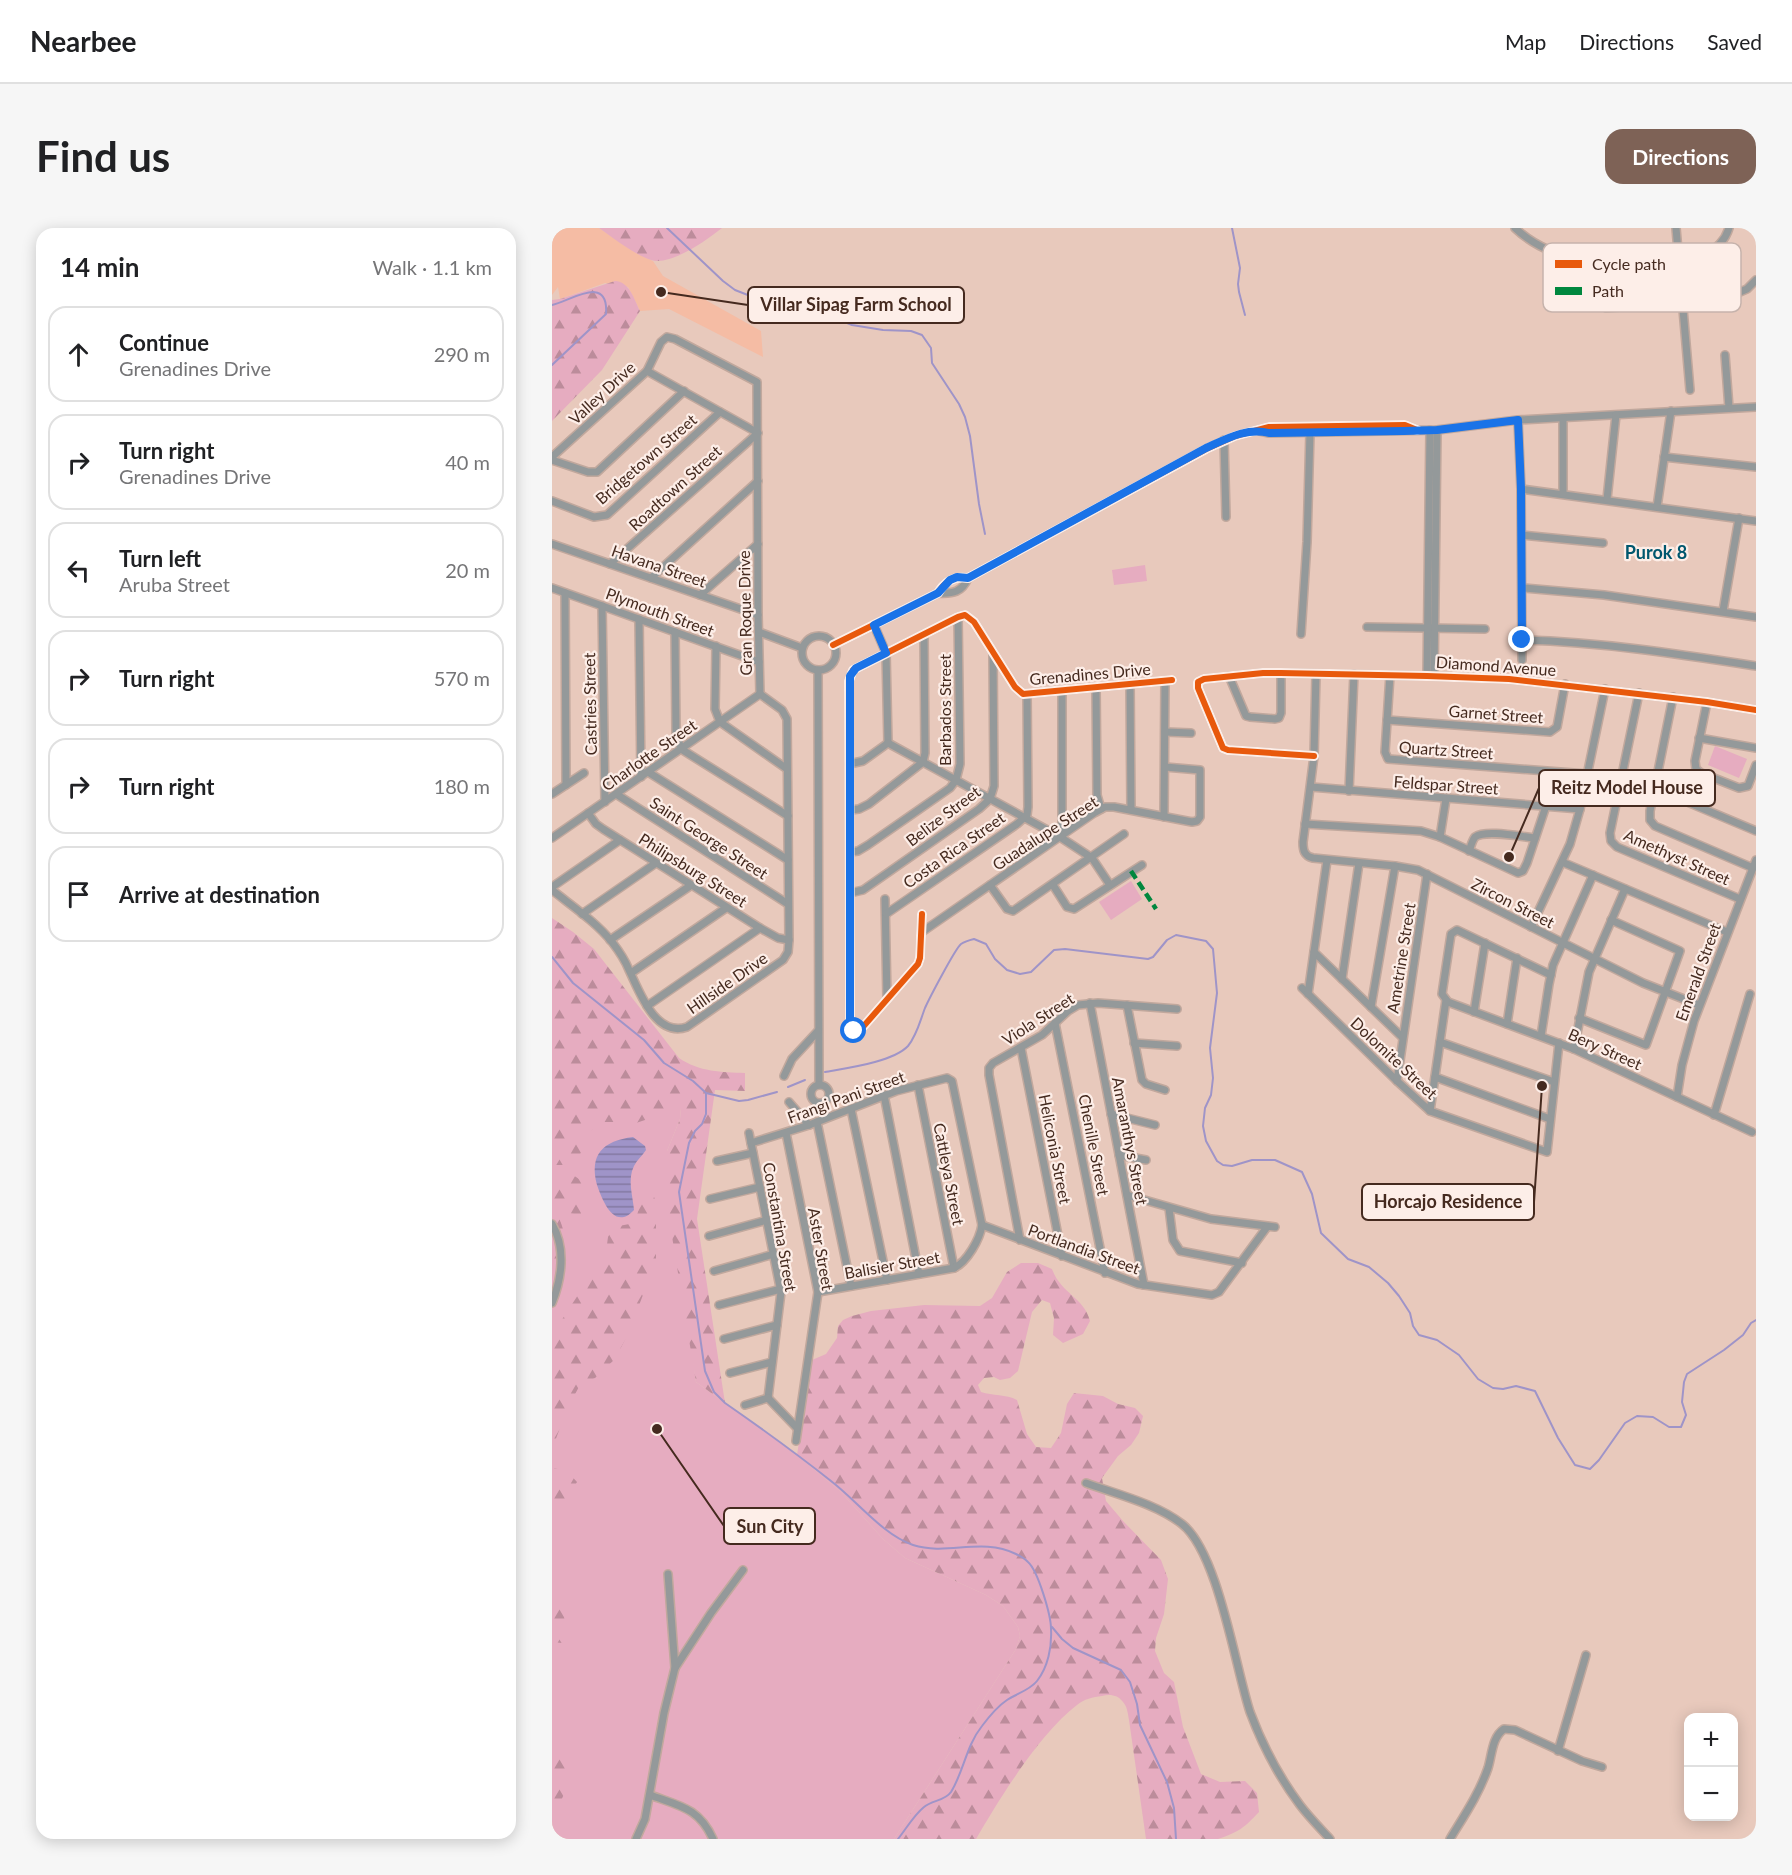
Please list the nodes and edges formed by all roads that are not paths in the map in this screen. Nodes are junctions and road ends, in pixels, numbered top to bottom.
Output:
1 (1515, 228) edge
2 (1676, 228) edge
3 (1729, 228) edge
4 (1677, 243) edge
5 (1721, 243) edge
6 (1543, 247) edge
7 (1756, 279) edge
8 (1741, 292) edge
9 (1683, 312) edge
10 (1725, 355) dead end
11 (646, 371) junction
12 (757, 382) joint
13 (1690, 390) dead end
14 (684, 391) junction
15 (1756, 406) edge
16 (1729, 408) junction
17 (1671, 411) junction
18 (720, 412) junction
19 (1616, 415) junction
20 (1563, 418) junction
21 (1518, 420) junction
22 (1257, 430) junction
23 (1417, 430) junction
24 (1433, 430) junction
25 (1311, 432) junction
26 (758, 433) junction
27 (1224, 440) junction
28 (1664, 457) junction
29 (552, 459) edge
30 (1756, 467) edge
31 (758, 481) junction
32 (1521, 489) junction
33 (1563, 494) junction
34 (1607, 499) junction
35 (552, 501) edge
36 (1657, 507) junction
37 (1226, 517) dead end
38 (1739, 518) junction
39 (1756, 521) edge
40 (1522, 535) junction
41 (1603, 543) dead end
42 (552, 544) edge
43 (758, 544) junction
44 (610, 564) junction
45 (651, 578) junction
46 (968, 578) junction
47 (552, 588) edge
48 (1523, 588) junction
49 (565, 593) junction
50 (938, 593) junction
51 (700, 595) junction
52 (602, 606) junction
53 (1723, 611) junction
54 (758, 615) junction
55 (958, 617) junction
56 (1756, 617) edge
57 (639, 619) junction
58 (874, 625) junction
59 (1367, 627) dead end
60 (1431, 628) junction
61 (1485, 629) dead end
62 (675, 632) junction
63 (759, 632) junction
64 (924, 634) junction
65 (1300, 634) dead end
66 (1522, 640) junction
67 (833, 645) junction
68 (716, 646) junction
69 (802, 648) junction
70 (886, 653) junction
71 (993, 653) junction
72 (1522, 660) dead end
73 (759, 662) junction
74 (1756, 666) edge
75 (818, 670) junction
76 (1281, 673) junction
77 (1316, 674) junction
78 (1354, 674) junction
79 (1390, 675) junction
80 (1229, 676) junction
81 (1431, 676) junction
82 (1130, 684) junction
83 (1565, 684) junction
84 (1096, 688) junction
85 (1605, 689) junction
86 (1062, 691) junction
87 (1639, 693) junction
88 (760, 694) junction
89 (1027, 694) junction
90 (1673, 697) junction
91 (1707, 702) junction
92 (1756, 710) edge
93 (1387, 720) junction
94 (720, 722) junction
95 (1165, 732) junction
96 (1191, 733) dead end
97 (1699, 738) junction
98 (888, 743) junction
99 (1756, 748) edge
100 (681, 749) junction
101 (1314, 756) junction
102 (923, 762) junction
103 (849, 765) junction
104 (1756, 765) edge
105 (1165, 767) junction
106 (787, 769) junction
107 (648, 772) junction
108 (584, 773) dead end
109 (1587, 774) junction
110 (641, 777) junction
111 (956, 780) junction
112 (566, 785) junction
113 (1311, 787) junction
114 (1654, 788) junction
115 (1349, 791) junction
116 (552, 794) edge
117 (616, 794) junction
118 (990, 799) junction
119 (1446, 799) junction
120 (605, 802) junction
121 (1546, 806) junction
122 (1101, 809) junction
123 (1580, 809) junction
124 (850, 810) junction
125 (1131, 810) junction
126 (588, 813) junction
127 (788, 816) junction
128 (1164, 817) junction
129 (1025, 818) junction
130 (1305, 824) junction
131 (1756, 831) edge
132 (1124, 834) dead end
133 (1061, 836) junction
134 (1440, 837) junction
135 (552, 838) edge
136 (1535, 838) junction
137 (620, 840) junction
138 (1469, 851) junction
139 (850, 852) junction
140 (1092, 858) junction
141 (788, 860) junction
142 (1327, 860) junction
143 (1756, 860) edge
144 (1562, 862) junction
145 (656, 863) junction
146 (1359, 863) junction
147 (1142, 865) dead end
148 (1395, 866) junction
149 (1753, 867) junction
150 (1427, 874) junction
151 (1593, 875) junction
152 (990, 885) junction
153 (1053, 885) junction
154 (1110, 885) junction
155 (690, 886) junction
156 (552, 889) edge
157 (1625, 889) junction
158 (850, 893) junction
159 (885, 899) dead end
160 (1740, 899) junction
161 (789, 904) junction
162 (726, 908) junction
163 (582, 914) junction
164 (886, 914) junction
165 (922, 914) dead end
166 (1611, 920) junction
167 (1531, 927) junction
168 (760, 928) junction
169 (922, 932) junction
170 (1727, 933) junction
171 (610, 940) junction
172 (789, 940) junction
173 (1485, 943) junction
174 (1563, 943) junction
175 (1314, 952) junction
176 (1517, 958) junction
177 (1594, 958) junction
178 (631, 973) junction
179 (1551, 975) junction
180 (1342, 979) junction
181 (1302, 988) dead end
182 (1665, 993) junction
183 (1308, 994) junction
184 (1750, 994) dead end
185 (887, 999) junction
186 (1444, 999) junction
187 (1090, 1003) junction
188 (1127, 1005) junction
189 (1699, 1005) junction
190 (646, 1006) junction
191 (1371, 1007) junction
192 (1177, 1009) dead end
193 (1474, 1012) junction
194 (1579, 1018) junction
195 (1055, 1023) junction
196 (1507, 1024) junction
197 (818, 1031) junction
198 (1541, 1036) junction
199 (1402, 1037) junction
200 (1440, 1042) junction
201 (1134, 1043) junction
202 (1559, 1043) junction
203 (1177, 1046) dead end
204 (1021, 1047) junction
205 (1574, 1049) junction
206 (784, 1076) dead end
207 (1435, 1077) junction
208 (1397, 1081) junction
209 (1554, 1082) junction
210 (819, 1085) junction
211 (918, 1085) junction
212 (1165, 1090) dead end
213 (884, 1095) junction
214 (1677, 1097) junction
215 (789, 1102) dead end
216 (822, 1104) junction
217 (851, 1110) junction
218 (1430, 1111) junction
219 (1111, 1114) junction
220 (1714, 1115) junction
221 (827, 1119) junction
222 (1550, 1119) junction
223 (817, 1122) junction
224 (809, 1125) junction
225 (1155, 1125) dead end
226 (1752, 1132) dead end
227 (749, 1133) dead end
228 (786, 1133) junction
229 (751, 1143) junction
230 (753, 1153) junction
231 (1119, 1155) junction
232 (1146, 1160) dead end
233 (717, 1161) dead end
234 (760, 1187) junction
235 (1127, 1195) junction
236 (710, 1199) dead end
237 (1169, 1208) junction
238 (767, 1220) junction
239 (982, 1225) junction
240 (553, 1228) edge
241 (709, 1236) dead end
242 (1020, 1240) junction
243 (774, 1254) junction
244 (1062, 1256) junction
245 (1242, 1263) junction
246 (954, 1268) junction
247 (714, 1272) dead end
248 (1106, 1273) junction
249 (919, 1274) junction
250 (887, 1280) junction
251 (1144, 1285) junction
252 (851, 1286) junction
253 (781, 1289) junction
254 (818, 1292) junction
255 (552, 1302) edge
256 (719, 1305) dead end
257 (777, 1325) junction
258 (724, 1339) dead end
259 (772, 1362) junction
260 (730, 1373) dead end
261 (768, 1398) junction
262 (745, 1404) dead end
263 (797, 1428) junction
264 (795, 1441) dead end
265 (1086, 1483) dead end
266 (744, 1570) dead end
267 (668, 1574) dead end
268 (1586, 1655) dead end
269 (675, 1668) junction
270 (1558, 1751) junction
271 (1602, 1767) dead end
272 (650, 1795) junction
273 (1325, 1837) edge
274 (636, 1839) edge
275 (713, 1839) edge
276 (1450, 1839) edge

1 - 6 street
2 - 4 street
3 - 5 street
7 - 8 street
9 - 13 street
10 - 16 street
11 - 12 street, Valley Drive
11 - 14 street
11 - 29 street, Valley Drive
12 - 26 street, Gran Roque Drive
14 - 18 street
14 - 29 street
15 - 16 street
16 - 17 street
17 - 19 street
17 - 28 street
18 - 26 street
18 - 35 street, Bridgetown Street
19 - 20 street
19 - 34 street
20 - 21 street
20 - 33 street
21 - 24 street
21 - 32 street
22 - 23 street
22 - 25 street
22 - 27 street
23 - 24 street
23 - 25 street
24 - 60 street
25 - 65 street
26 - 31 street, Gran Roque Drive
26 - 44 street, Roadtown Street
27 - 37 street
27 - 46 street
28 - 30 street
28 - 36 street
31 - 43 street, Gran Roque Drive
31 - 45 street
32 - 33 street
32 - 40 street
33 - 34 street
34 - 36 street
36 - 38 street
38 - 39 street
38 - 53 street
40 - 41 street
40 - 48 street
42 - 44 street, Havana Street
43 - 51 street
43 - 54 street, Gran Roque Drive
44 - 45 street, Havana Street
45 - 51 street, Havana Street
46 - 50 street
46 - 50 street
47 - 49 street, Plymouth Street
48 - 53 street
48 - 66 street
49 - 52 street, Plymouth Street
49 - 112 street
50 - 58 street
51 - 54 street, Havana Street
52 - 57 street, Plymouth Street
52 - 120 street, Castries Street
53 - 56 street
54 - 63 street, Gran Roque Drive
55 - 64 street
55 - 71 street, Grenadines Drive
55 - 111 street, Barbados Street
57 - 62 street, Plymouth Street
57 - 110 street
58 - 67 street
58 - 70 street
59 - 60 street
60 - 61 street
60 - 81 street
62 - 68 street, Plymouth Street
62 - 100 street
63 - 69 street
63 - 73 street, Gran Roque Drive
64 - 70 street
64 - 102 street
66 - 72 street
66 - 74 street
67 - 69 street
67 - 75 street
68 - 73 street, Plymouth Street
68 - 94 street
69 - 75 street
70 - 98 street
70 - 103 street
71 - 89 street, Grenadines Drive
71 - 118 street, Belize Street
73 - 88 street, Gran Roque Drive
75 - 197 street
76 - 77 street, Diamond Avenue
76 - 80 street, Diamond Avenue
76 - 80 street
77 - 78 street, Diamond Avenue
77 - 101 street
78 - 79 street, Diamond Avenue
78 - 115 street
79 - 81 street, Diamond Avenue
79 - 93 street, Quartz Street
80 - 101 street, Diamond Avenue
81 - 83 street, Diamond Avenue
82 - 84 street, Grenadines Drive
82 - 95 street, Grenadines Drive
82 - 125 street
83 - 85 street, Diamond Avenue
83 - 93 street, Garnet Street
84 - 86 street, Grenadines Drive
84 - 122 street
85 - 87 street, Diamond Avenue
85 - 109 street
86 - 89 street, Grenadines Drive
86 - 133 street
87 - 90 street, Diamond Avenue
87 - 160 street, Amethyst Street
88 - 94 street, Charlotte Street
88 - 106 street, Gran Roque Drive
89 - 129 street, Costa Rica Street
90 - 91 street, Diamond Avenue
90 - 114 street
91 - 92 street, Diamond Avenue
91 - 97 street
93 - 109 street, Quartz Street
94 - 100 street, Charlotte Street
94 - 106 street
95 - 96 street
95 - 105 street
97 - 99 street
97 - 104 street
98 - 102 street
98 - 103 street
100 - 107 street, Charlotte Street
100 - 127 street
101 - 113 street
102 - 111 street
102 - 124 street
103 - 124 street
105 - 128 street
105 - 128 street, Guadalupe Street
106 - 127 street, Gran Roque Drive
107 - 110 street, Charlotte Street
107 - 141 street
108 - 112 street
109 - 123 street
110 - 117 street, Charlotte Street
111 - 118 street
111 - 139 street, Barbados Street
112 - 116 street
113 - 115 street, Feldspar Street
113 - 130 street
114 - 131 street
114 - 149 street
115 - 119 street, Feldspar Street
117 - 120 street, Charlotte Street
117 - 161 street, Saint George Street
118 - 129 street
118 - 158 street, Belize Street
119 - 121 street, Feldspar Street
119 - 134 street
120 - 126 street, Charlotte Street
121 - 123 street, Feldspar Street
121 - 136 street
122 - 125 street, Guadalupe Street
122 - 133 street, Guadalupe Street
123 - 144 street
124 - 139 street
125 - 128 street, Guadalupe Street
126 - 135 street, Charlotte Street
126 - 137 street, Philipsburg Street
127 - 141 street, Gran Roque Drive
129 - 133 street
129 - 164 street, Costa Rica Street
130 - 134 street
130 - 142 street, Zircon Street
132 - 140 street
133 - 140 street
133 - 152 street, Guadalupe Street
134 - 138 street
136 - 138 street
136 - 138 street
137 - 145 street, Philipsburg Street
137 - 156 street
139 - 158 street
140 - 153 street
140 - 154 street
141 - 161 street, Gran Roque Drive
142 - 146 street, Zircon Street
142 - 175 street
143 - 149 street, Emerald Street
144 - 151 street
144 - 167 street
145 - 155 street, Philipsburg Street
145 - 163 street
146 - 148 street, Zircon Street
146 - 180 street
147 - 154 street
148 - 150 street, Zircon Street
148 - 191 street
149 - 160 street, Emerald Street
150 - 167 street, Zircon Street
150 - 199 street, Ametrine Street
151 - 157 street
151 - 174 street
152 - 153 street
152 - 169 street, Guadalupe Street
153 - 154 street
155 - 162 street, Philipsburg Street
155 - 171 street
156 - 163 street, Hillside Drive
157 - 166 street
157 - 170 street
158 - 185 street
159 - 164 street, Costa Rica Street
160 - 170 street, Emerald Street
161 - 172 street, Gran Roque Drive
162 - 168 street, Philipsburg Street
162 - 178 street
163 - 171 street, Hillside Drive
164 - 185 street, Costa Rica Street
165 - 169 street
166 - 177 street
166 - 182 street
167 - 174 street, Zircon Street
168 - 172 street, Philipsburg Street
168 - 190 street
169 - 185 street
170 - 189 street, Emerald Street
171 - 178 street, Hillside Drive
172 - 190 street, Hillside Drive
173 - 176 street
173 - 186 street
173 - 193 street
174 - 177 street, Zircon Street
174 - 179 street
175 - 180 street
175 - 183 street
176 - 179 street
176 - 196 street
177 - 182 street, Zircon Street
177 - 194 street
178 - 190 street, Hillside Drive
179 - 198 street
180 - 191 street
181 - 183 street, Dolomite Street
182 - 189 street, Zircon Street
182 - 194 street
183 - 208 street, Dolomite Street
184 - 220 street
186 - 193 street, Bery Street
186 - 200 street
187 - 188 street, Viola Street
187 - 195 street, Viola Street
187 - 219 street, Amaranthys Street
188 - 192 street, Viola Street
188 - 201 street
189 - 214 street, Emerald Street
191 - 199 street
193 - 196 street, Bery Street
194 - 205 street
195 - 204 street, Viola Street
195 - 248 street, Chenille Street
196 - 198 street, Bery Street
197 - 206 street
197 - 210 street
198 - 202 street, Bery Street
199 - 208 street, Ametrine Street
200 - 207 street
200 - 209 street
201 - 203 street
201 - 212 street
202 - 205 street, Bery Street
202 - 209 street, Dolomite Street
204 - 242 street, Viola Street
204 - 244 street, Heliconia Street
205 - 214 street, Bery Street
207 - 218 street
207 - 222 street
208 - 218 street, Dolomite Street
209 - 222 street, Dolomite Street
210 - 216 street
210 - 216 street
211 - 213 street, Frangi Pani Street
211 - 239 street, Frangi Pani Street
211 - 246 street, Cattleya Street
213 - 217 street, Frangi Pani Street
213 - 249 street
214 - 220 street, Bery Street
215 - 224 street
216 - 221 street
217 - 221 street, Frangi Pani Street
217 - 250 street
218 - 222 street, Dolomite Street
219 - 225 street
219 - 231 street, Amaranthys Street
220 - 226 street, Bery Street
221 - 223 street, Frangi Pani Street
223 - 224 street, Frangi Pani Street
223 - 252 street
224 - 228 street, Frangi Pani Street
227 - 229 street, Constantina Street
228 - 229 street, Frangi Pani Street
228 - 254 street, Aster Street
229 - 230 street, Constantina Street
230 - 233 street
230 - 234 street, Constantina Street
231 - 232 street
231 - 235 street, Amaranthys Street
234 - 236 street
234 - 238 street, Constantina Street
235 - 237 street
235 - 251 street, Amaranthys Street
237 - 245 street
237 - 245 street
238 - 241 street
238 - 243 street, Constantina Street
239 - 242 street, Portlandia Street
239 - 246 street, Balisier Street
240 - 255 street
242 - 244 street, Portlandia Street
243 - 247 street
243 - 253 street, Constantina Street
244 - 248 street, Portlandia Street
245 - 251 street, Portlandia Street
246 - 249 street, Balisier Street
248 - 251 street, Portlandia Street
249 - 250 street, Balisier Street
250 - 252 street, Balisier Street
252 - 254 street, Balisier Street
253 - 256 street
253 - 257 street, Constantina Street
254 - 263 street, Aster Street
257 - 258 street
257 - 259 street, Constantina Street
259 - 260 street
259 - 261 street, Constantina Street
261 - 262 street
261 - 263 street
263 - 264 street, Aster Street
265 - 273 street
266 - 269 street
267 - 269 street
268 - 270 street
269 - 272 street
270 - 271 street
270 - 276 street
272 - 274 street
272 - 275 street

